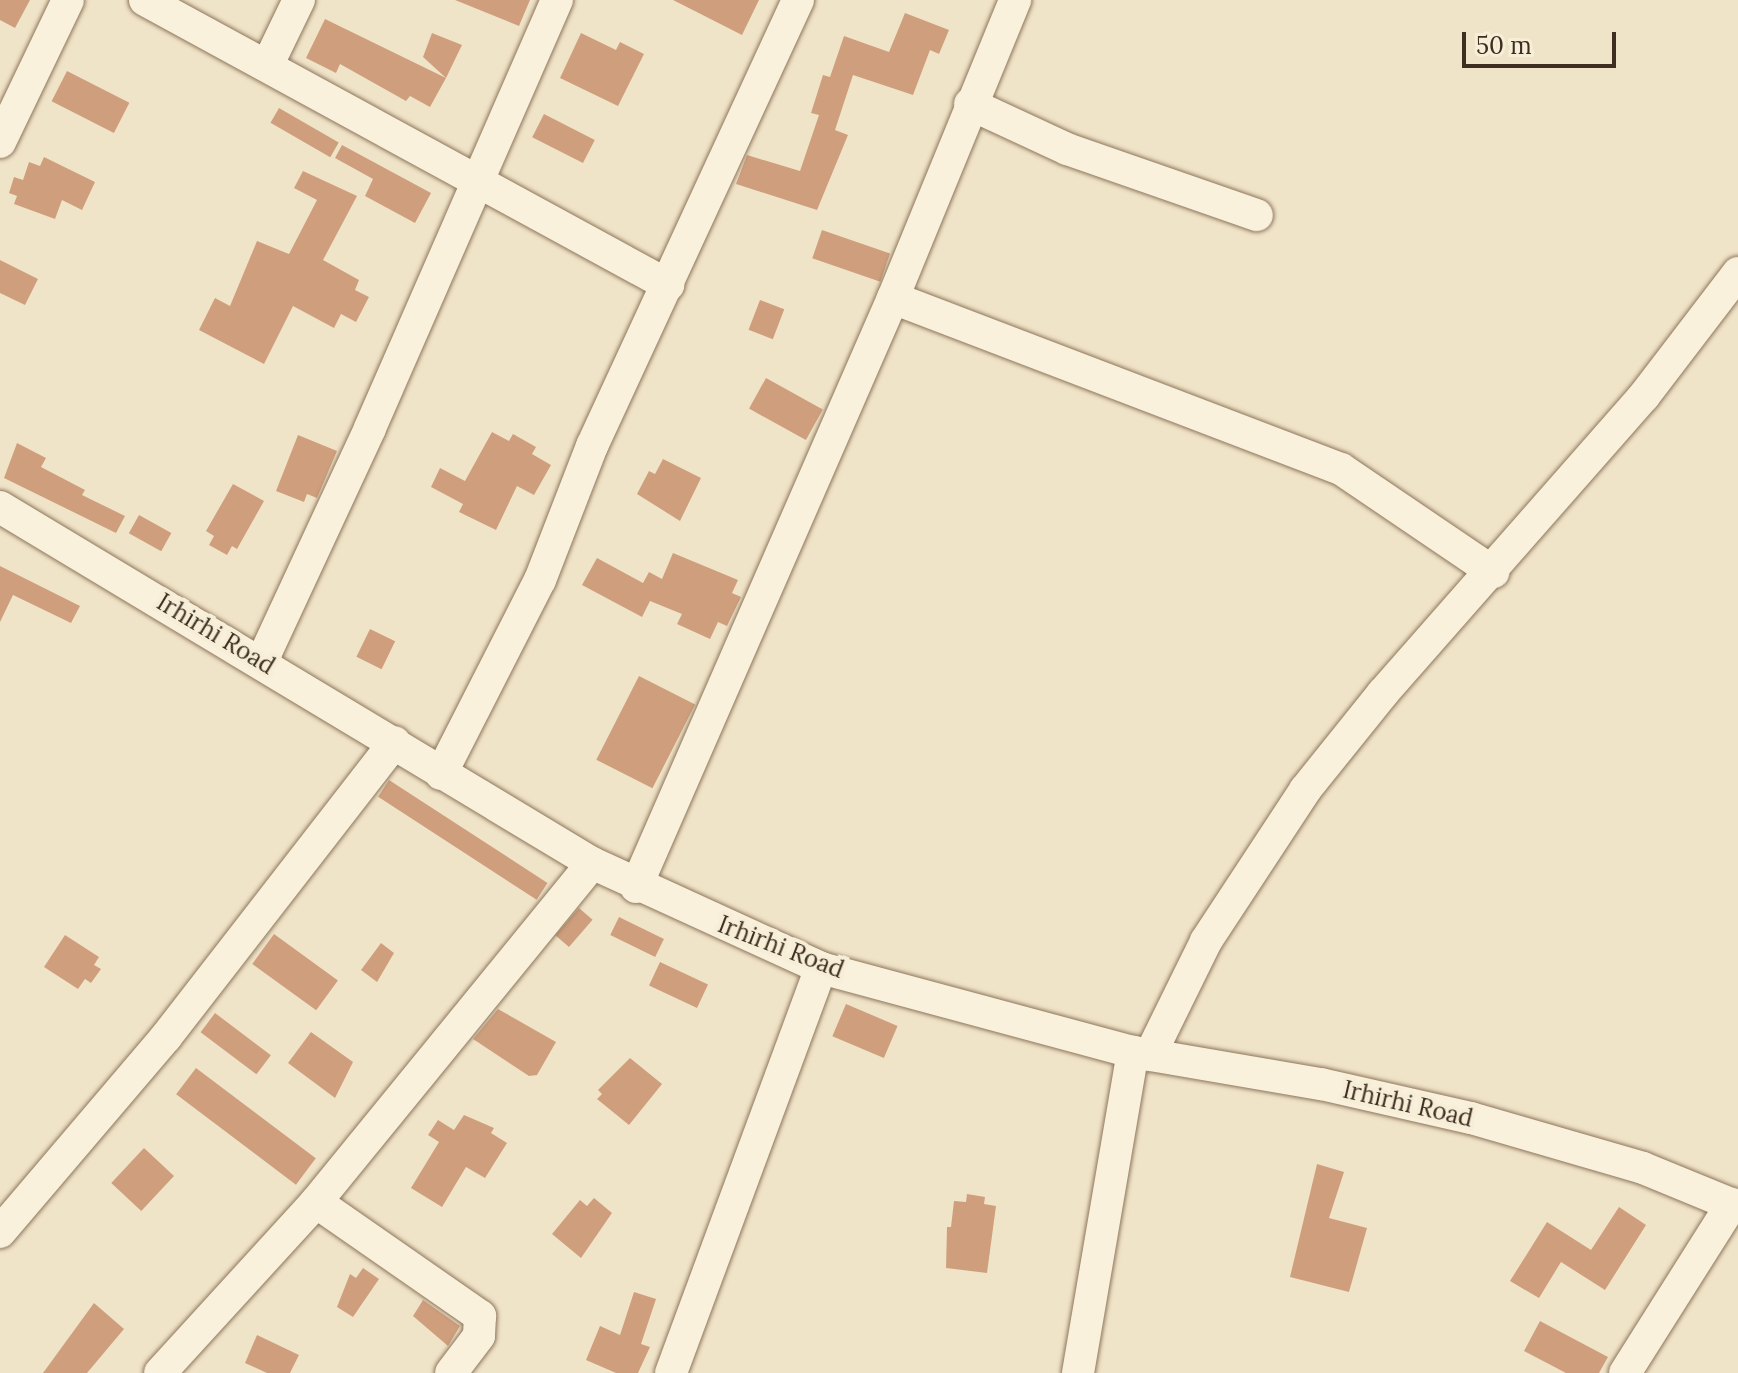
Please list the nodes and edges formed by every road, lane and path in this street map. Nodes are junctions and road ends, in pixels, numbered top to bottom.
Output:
1 (68, 0) edge
2 (145, 0) edge
3 (299, 0) edge
4 (557, 0) edge
5 (798, 0) edge
6 (1015, 0) edge
7 (268, 64) junction
8 (970, 104) junction
9 (0, 142) edge
10 (478, 179) junction
11 (1257, 215) dead end
12 (1738, 273) edge
13 (668, 285) junction
14 (893, 298) junction
15 (0, 507) edge
16 (1493, 572) junction
17 (262, 661) junction
18 (395, 742) junction
19 (441, 774) junction
20 (592, 863) junction
21 (636, 887) junction
22 (821, 968) junction
23 (1141, 1053) junction
24 (316, 1202) junction
25 (1735, 1206) edge
26 (0, 1232) edge
27 (160, 1373) edge
28 (451, 1373) edge
29 (671, 1373) edge
30 (1078, 1373) edge
31 (1625, 1373) edge

1 - 9 street
2 - 7 street
3 - 7 street
4 - 10 street
5 - 13 street
6 - 8 street
7 - 10 street
8 - 11 street
8 - 14 street
10 - 13 street
10 - 17 street
12 - 16 street
13 - 19 street
14 - 16 street
14 - 21 street
15 - 17 street, Irhirhi Road
16 - 23 street
17 - 18 street, Irhirhi Road
18 - 19 street, Irhirhi Road
18 - 26 street
19 - 20 street, Irhirhi Road
20 - 21 street, Irhirhi Road
20 - 24 street
21 - 22 street, Irhirhi Road
22 - 23 street, Irhirhi Road
22 - 29 street
23 - 25 street, Irhirhi Road
23 - 30 street
24 - 27 street
24 - 28 street
25 - 31 street

